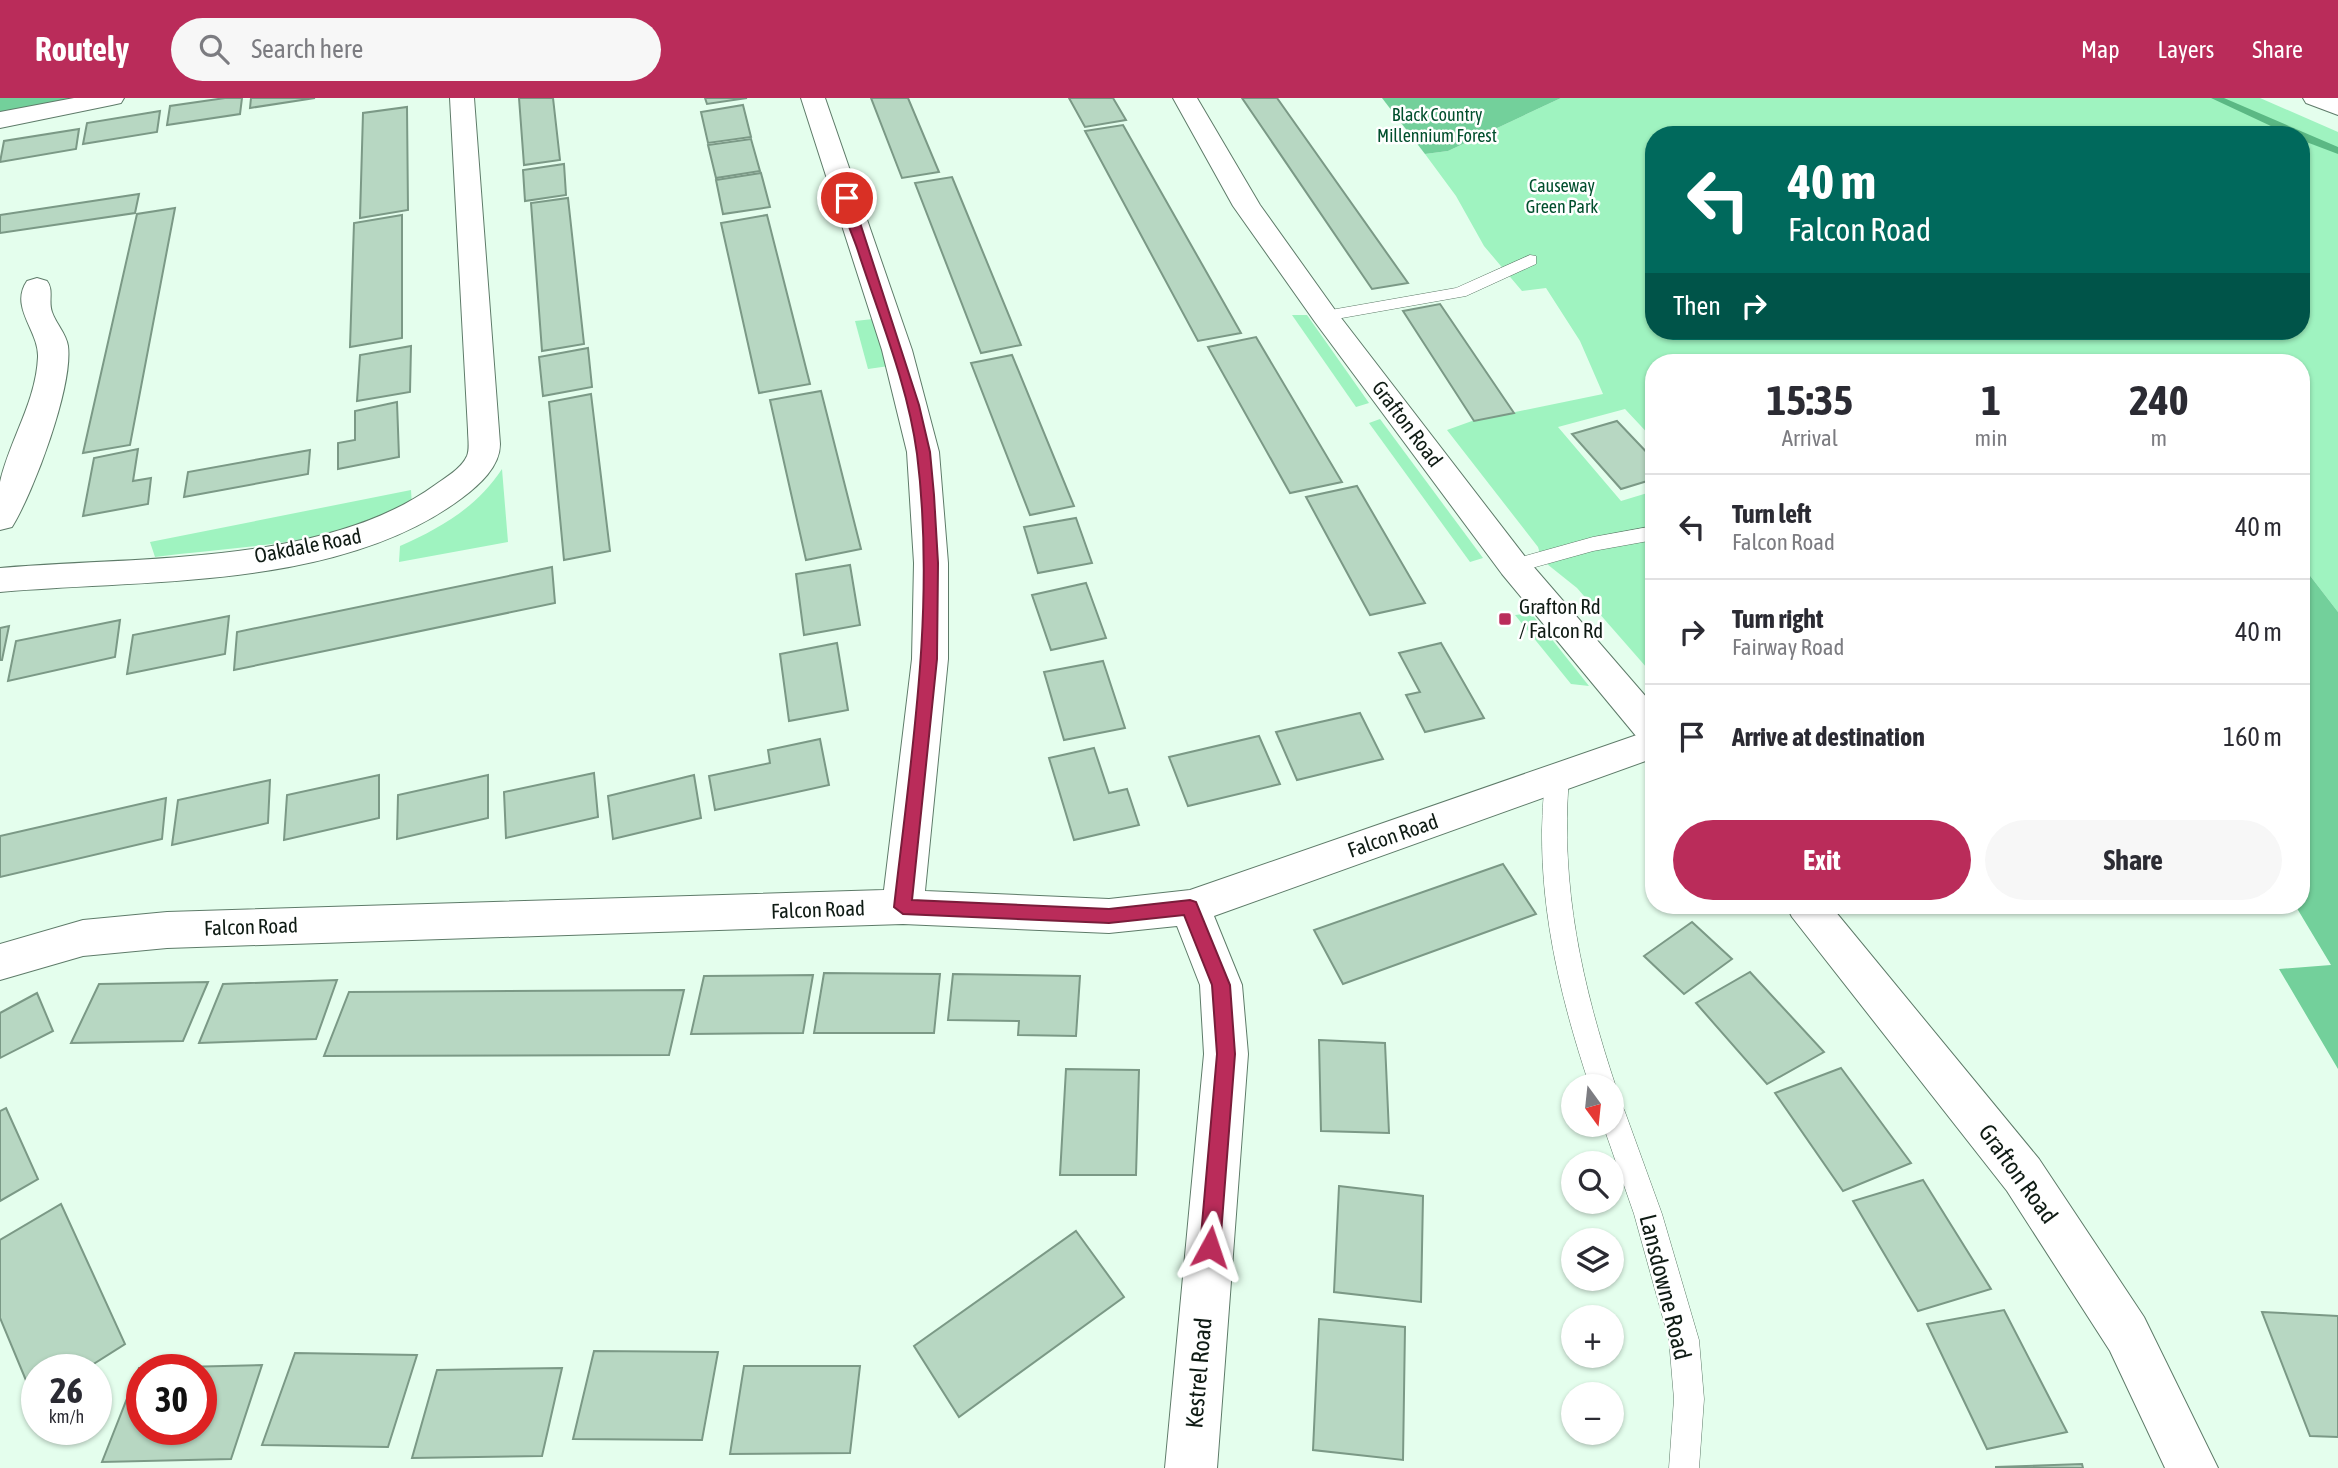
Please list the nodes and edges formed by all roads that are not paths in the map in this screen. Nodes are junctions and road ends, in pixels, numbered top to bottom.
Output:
1 (112, 98) edge
2 (462, 98) edge
3 (813, 98) edge
4 (1185, 98) edge
5 (2315, 98) edge
6 (2338, 107) edge
7 (0, 120) edge
8 (1530, 260) dead end
9 (37, 287) dead end
10 (1325, 316) junction
11 (0, 519) edge
12 (1645, 535) edge
13 (1514, 566) junction
14 (0, 580) edge
15 (1645, 721) edge
16 (1645, 746) edge
17 (1558, 778) junction
18 (903, 907) junction
19 (1190, 907) junction
20 (1813, 914) edge
21 (0, 962) edge
22 (1599, 1074) edge
23 (1621, 1138) edge
24 (1191, 1468) edge
25 (1684, 1468) edge
26 (2193, 1468) edge

1 - 7 main road
2 - 14 main road, Oakdale Road
3 - 18 main road
4 - 10 main road, Grafton Road
5 - 6 main road
8 - 10 lane
9 - 11 main road
10 - 13 main road, Grafton Road
12 - 13 lane
13 - 15 main road, Grafton Road
16 - 17 main road, Falcon Road
17 - 19 main road, Falcon Road
17 - 22 lane
18 - 19 main road, Falcon Road
18 - 21 main road, Falcon Road
19 - 24 main road, Kestrel Road
20 - 26 main road, Grafton Road
23 - 25 lane, Lansdowne Road

